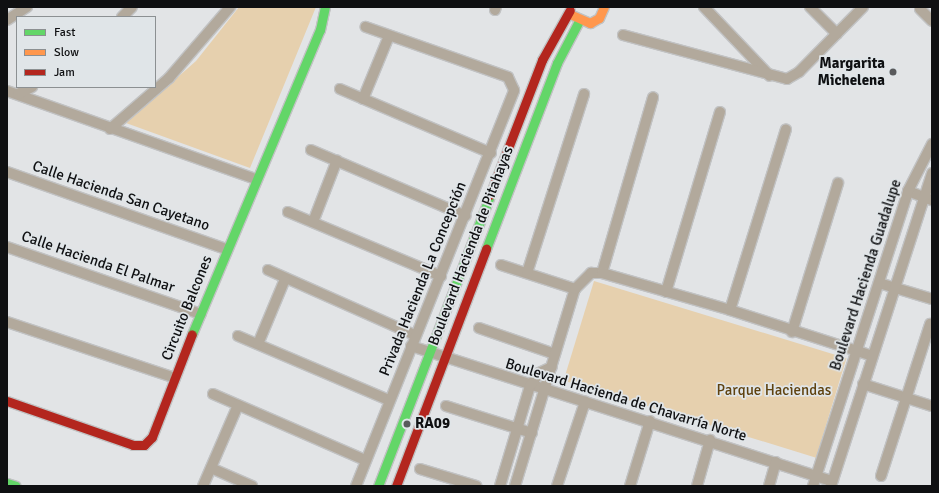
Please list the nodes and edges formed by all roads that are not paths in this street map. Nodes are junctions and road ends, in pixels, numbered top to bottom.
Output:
1 (27, 7) edge
2 (132, 7) edge
3 (230, 7) edge
4 (325, 7) edge
5 (604, 7) edge
6 (704, 7) edge
7 (810, 7) edge
8 (863, 7) edge
9 (570, 8) edge
10 (920, 9) dead end
11 (123, 16) edge
12 (7, 20) edge
13 (579, 21) junction
14 (932, 21) edge
15 (366, 27) dead end
16 (837, 34) junction
17 (623, 35) dead end
18 (389, 36) junction
19 (770, 76) junction
20 (30, 88) edge
21 (340, 89) dead end
22 (7, 91) edge
23 (18, 94) junction
24 (584, 94) dead end
25 (653, 97) dead end
26 (363, 99) junction
27 (720, 112) dead end
28 (110, 129) junction
29 (786, 129) dead end
30 (932, 144) edge
31 (311, 150) dead end
32 (491, 153) junction
33 (337, 160) junction
34 (7, 172) edge
35 (932, 172) edge
36 (256, 179) junction
37 (838, 183) dead end
38 (908, 191) junction
39 (928, 199) edge
40 (288, 212) dead end
41 (466, 216) junction
42 (313, 222) junction
43 (7, 247) edge
44 (226, 249) junction
45 (501, 265) dead end
46 (268, 270) dead end
47 (527, 273) junction
48 (602, 273) junction
49 (441, 276) junction
50 (285, 279) junction
51 (879, 283) junction
52 (893, 287) junction
53 (575, 288) junction
54 (666, 292) junction
55 (932, 299) edge
56 (730, 310) junction
57 (201, 314) junction
58 (7, 322) edge
59 (930, 324) dead end
60 (478, 328) dead end
61 (792, 332) junction
62 (416, 335) junction
63 (238, 336) dead end
64 (258, 344) junction
65 (411, 346) junction
66 (858, 351) junction
67 (430, 353) junction
68 (555, 354) junction
69 (872, 356) junction
70 (444, 359) junction
71 (552, 367) junction
72 (175, 378) junction
73 (863, 384) junction
74 (530, 386) junction
75 (544, 391) junction
76 (213, 394) dead end
77 (905, 398) junction
78 (390, 400) junction
79 (7, 401) edge
80 (585, 402) junction
81 (238, 405) junction
82 (446, 406) dead end
83 (932, 406) edge
84 (650, 421) junction
85 (517, 428) junction
86 (532, 434) junction
87 (710, 440) junction
88 (365, 460) junction
89 (776, 462) junction
90 (210, 468) junction
91 (420, 469) dead end
92 (816, 476) junction
93 (881, 476) dead end
94 (7, 483) edge
95 (832, 483) edge
96 (16, 486) edge
97 (203, 486) edge
98 (252, 486) edge
99 (356, 486) edge
100 (378, 486) edge
101 (396, 486) edge
102 (476, 486) edge
103 (500, 486) edge
104 (515, 486) edge
105 (557, 486) edge
106 (630, 486) edge
107 (697, 486) edge
108 (769, 486) edge
109 (813, 486) edge

1 - 12 street
2 - 11 street
3 - 28 street
4 - 36 street, Circuito Balcones
5 - 13 street
6 - 19 street
7 - 16 street
8 - 16 street
9 - 13 street
9 - 67 street, Boulevard Hacienda de Pitahayas
10 - 14 street
13 - 70 street, Boulevard Hacienda de Pitahayas
15 - 18 street
16 - 19 street
17 - 19 street
18 - 26 street
18 - 32 street, Privada Hacienda La Concepción
20 - 23 street
21 - 26 street
22 - 23 street
23 - 28 street
24 - 47 street
25 - 48 street
26 - 32 street
27 - 54 street
28 - 36 street
29 - 56 street
30 - 38 street, Boulevard Hacienda Guadalupe
31 - 33 street
32 - 41 street, Privada Hacienda La Concepción
33 - 41 street
33 - 42 street
34 - 44 street, Calle Hacienda San Cayetano
35 - 39 street, Boulevard Hacienda Guadalupe
36 - 44 street, Circuito Balcones
37 - 61 street
38 - 39 street
38 - 51 street, Boulevard Hacienda Guadalupe
39 - 52 street, Boulevard Hacienda Guadalupe
40 - 42 street
41 - 49 street, Privada Hacienda La Concepción
42 - 49 street
43 - 57 street, Calle Hacienda El Palmar
44 - 57 street, Circuito Balcones
45 - 47 street
46 - 50 street
47 - 53 street
48 - 53 street
48 - 54 street
49 - 62 street, Privada Hacienda La Concepción
50 - 62 street
50 - 64 street
51 - 52 street
51 - 66 street, Boulevard Hacienda Guadalupe
52 - 55 street
52 - 69 street, Boulevard Hacienda Guadalupe
53 - 68 street
54 - 56 street
56 - 61 street
57 - 72 street, Circuito Balcones
58 - 72 street
59 - 77 street
60 - 68 street
61 - 66 street
62 - 65 street, Privada Hacienda La Concepción
63 - 64 street
64 - 78 street
65 - 67 street, Boulevard Hacienda de Chavarría Norte
65 - 78 street, Privada Hacienda La Concepción
66 - 69 street
66 - 92 street, Boulevard Hacienda Guadalupe
67 - 70 street, Boulevard Hacienda de Chavarría Norte
67 - 100 street, Boulevard Hacienda de Pitahayas
68 - 71 street
69 - 73 street, Boulevard Hacienda Guadalupe
70 - 74 street, Boulevard Hacienda de Chavarría Norte
70 - 101 street, Boulevard Hacienda de Pitahayas
71 - 74 street
71 - 75 street
72 - 79 street, Circuito Balcones
73 - 77 street
73 - 95 street, Boulevard Hacienda Guadalupe
74 - 75 street, Boulevard Hacienda de Chavarría Norte
74 - 85 street
75 - 80 street, Boulevard Hacienda de Chavarría Norte
75 - 86 street
76 - 81 street
77 - 83 street
77 - 93 street
78 - 88 street, Privada Hacienda La Concepción
80 - 84 street, Boulevard Hacienda de Chavarría Norte
80 - 105 street
81 - 88 street
81 - 90 street
82 - 85 street
84 - 87 street, Boulevard Hacienda de Chavarría Norte
84 - 106 street
85 - 86 street
85 - 103 street
86 - 104 street
87 - 89 street, Boulevard Hacienda de Chavarría Norte
87 - 107 street
88 - 99 street, Privada Hacienda La Concepción
89 - 92 street, Boulevard Hacienda de Chavarría Norte
89 - 108 street
90 - 97 street
90 - 98 street
91 - 102 street
92 - 95 street, Boulevard Hacienda de Chavarría Norte
92 - 109 street, Boulevard Hacienda Guadalupe
94 - 96 street

